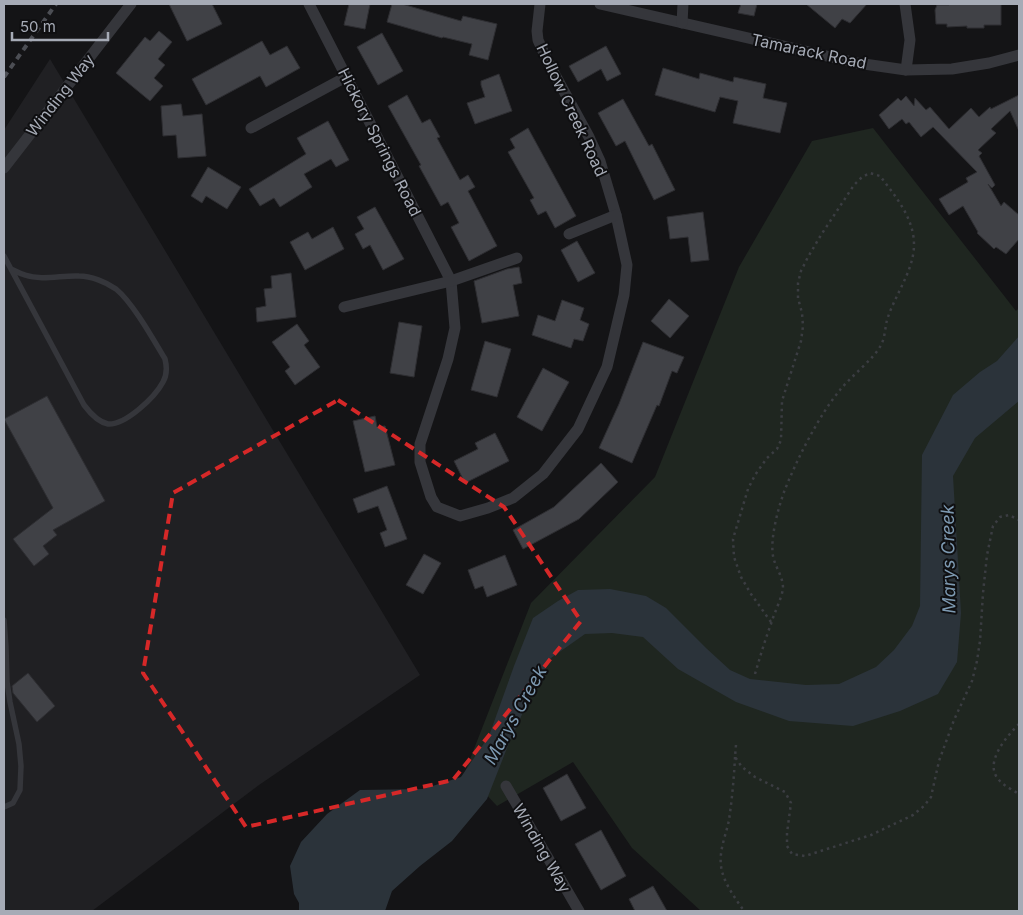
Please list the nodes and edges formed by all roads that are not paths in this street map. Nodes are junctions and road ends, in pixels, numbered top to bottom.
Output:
1 (131, 4) edge
2 (309, 4) edge
3 (540, 4) edge
4 (600, 4) edge
5 (684, 4) edge
6 (905, 4) edge
7 (682, 23) junction
8 (1019, 55) edge
9 (906, 70) junction
10 (346, 77) junction
11 (251, 128) dead end
12 (4, 168) edge
13 (616, 215) junction
14 (569, 234) dead end
15 (4, 256) edge
16 (517, 258) dead end
17 (11, 268) junction
18 (451, 281) junction
19 (344, 307) dead end
20 (446, 511) joint
21 (4, 620) edge
22 (506, 786) dead end
23 (4, 807) edge
24 (579, 911) edge

1 - 12 street, Winding Way
2 - 10 street, Hickory Springs Road
3 - 13 street, Hollow Creek Road
4 - 7 street, Tamarack Road
5 - 7 street
6 - 9 street
7 - 9 street, Tamarack Road
8 - 9 street, Tamarack Road
10 - 11 street
10 - 18 street, Hickory Springs Road
13 - 14 street
13 - 20 street, Hollow Creek Road
15 - 17 lane
16 - 18 street
17 - 17 lane
18 - 19 street
18 - 20 street, Hickory Springs Road
21 - 23 lane
22 - 24 street, Winding Way

